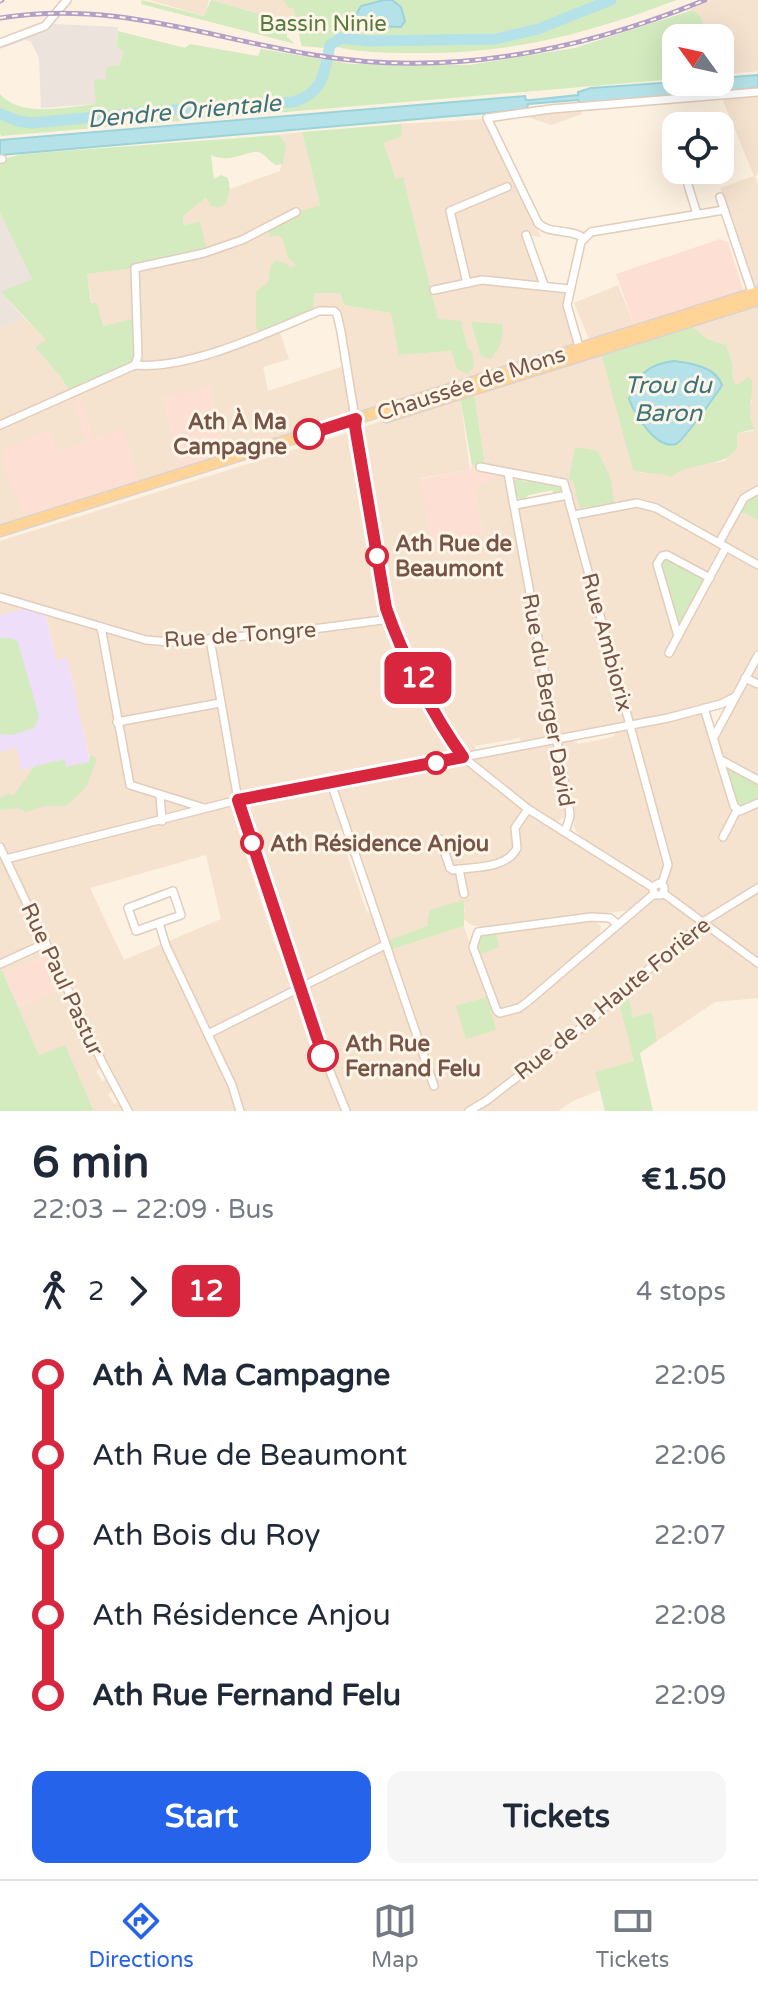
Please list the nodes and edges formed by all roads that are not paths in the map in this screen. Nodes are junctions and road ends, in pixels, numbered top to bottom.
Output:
1 (67, 0) edge
2 (0, 43) edge
3 (758, 92) edge
4 (688, 185) dead end
5 (507, 187) dead end
6 (720, 197) dead end
7 (724, 210) junction
8 (296, 212) dead end
9 (697, 214) junction
10 (526, 235) dead end
11 (584, 238) junction
12 (467, 283) junction
13 (544, 285) junction
14 (570, 289) junction
15 (434, 290) dead end
16 (756, 297) edge
17 (580, 352) junction
18 (135, 365) junction
19 (356, 423) junction
20 (0, 425) edge
21 (480, 467) dead end
22 (508, 473) junction
23 (758, 490) edge
24 (568, 495) junction
25 (515, 505) junction
26 (574, 515) junction
27 (0, 534) edge
28 (723, 545) junction
29 (758, 565) edge
30 (710, 578) junction
31 (0, 597) edge
32 (390, 619) junction
33 (101, 627) junction
34 (678, 636) junction
35 (210, 639) junction
36 (669, 653) dead end
37 (758, 655) edge
38 (745, 678) junction
39 (758, 684) edge
40 (735, 697) junction
41 (220, 703) junction
42 (704, 708) junction
43 (117, 722) junction
44 (630, 725) junction
45 (714, 737) junction
46 (558, 740) junction
47 (463, 757) junction
48 (721, 759) junction
49 (758, 780) edge
50 (331, 783) junction
51 (160, 795) junction
52 (238, 800) junction
53 (758, 803) edge
54 (207, 809) junction
55 (528, 809) junction
56 (737, 810) junction
57 (162, 821) junction
58 (565, 832) junction
59 (723, 837) dead end
60 (440, 839) dead end
61 (0, 847) edge
62 (6, 859) junction
63 (459, 869) junction
64 (662, 883) junction
65 (758, 888) edge
66 (653, 890) junction
67 (663, 893) junction
68 (464, 894) dead end
69 (703, 922) junction
70 (159, 923) junction
71 (617, 924) junction
72 (46, 943) junction
73 (385, 945) junction
74 (758, 963) edge
75 (0, 964) edge
76 (300, 989) junction
77 (208, 1034) junction
78 (434, 1086) dead end
79 (128, 1111) edge
80 (240, 1111) edge
81 (346, 1111) edge
82 (469, 1111) edge

1 - 2 street
3 - 11 street
4 - 9 street
5 - 12 street
6 - 7 street
7 - 9 street
7 - 16 street
8 - 18 street
9 - 11 street
10 - 13 street
11 - 14 street
12 - 13 street
12 - 15 street
13 - 14 street
14 - 17 street
16 - 17 main road, Chaussée de Mons
17 - 19 main road, Chaussée de Mons
18 - 19 street
18 - 20 street
19 - 27 main road, Chaussée de Mons
19 - 32 street
21 - 22 street
22 - 24 street
22 - 25 street, Rue du Berger David
23 - 28 street
24 - 25 street
24 - 26 street, Rue Ambiorix
25 - 46 street, Rue du Berger David
26 - 28 street
26 - 44 street, Rue Ambiorix
28 - 29 street
28 - 30 street
30 - 34 street
30 - 34 street
31 - 33 street, Rue de Tongre
32 - 35 street, Rue de Tongre
32 - 47 street
33 - 35 street, Rue de Tongre
33 - 43 street
34 - 36 street
35 - 41 street
37 - 38 street
38 - 39 street
38 - 40 street
40 - 42 street
40 - 45 street
41 - 43 street
41 - 52 street
42 - 44 street
42 - 45 street
43 - 51 street
44 - 46 street
44 - 64 street, Rue Ambiorix
45 - 48 street
46 - 47 street
46 - 58 street, Rue du Berger David
47 - 50 street
47 - 55 street
48 - 49 street
48 - 56 street
50 - 52 street
50 - 73 street
51 - 54 street
51 - 57 street
52 - 54 street
52 - 76 street
53 - 56 street
54 - 57 street
55 - 58 street
55 - 63 street
56 - 59 street
57 - 62 street
58 - 66 street
60 - 63 street
61 - 62 street, Rue Paul Pastur
62 - 72 street, Rue Paul Pastur
63 - 68 street
64 - 66 street
64 - 67 street
65 - 69 street, Rue de la Haute Forière
66 - 67 street
66 - 71 street
67 - 69 street
69 - 74 street
69 - 82 street, Rue de la Haute Forière
70 - 70 street
70 - 77 street
71 - 71 street
72 - 75 street
72 - 79 street, Rue Paul Pastur
73 - 76 street
73 - 78 street
76 - 77 street
76 - 81 street
77 - 80 street

